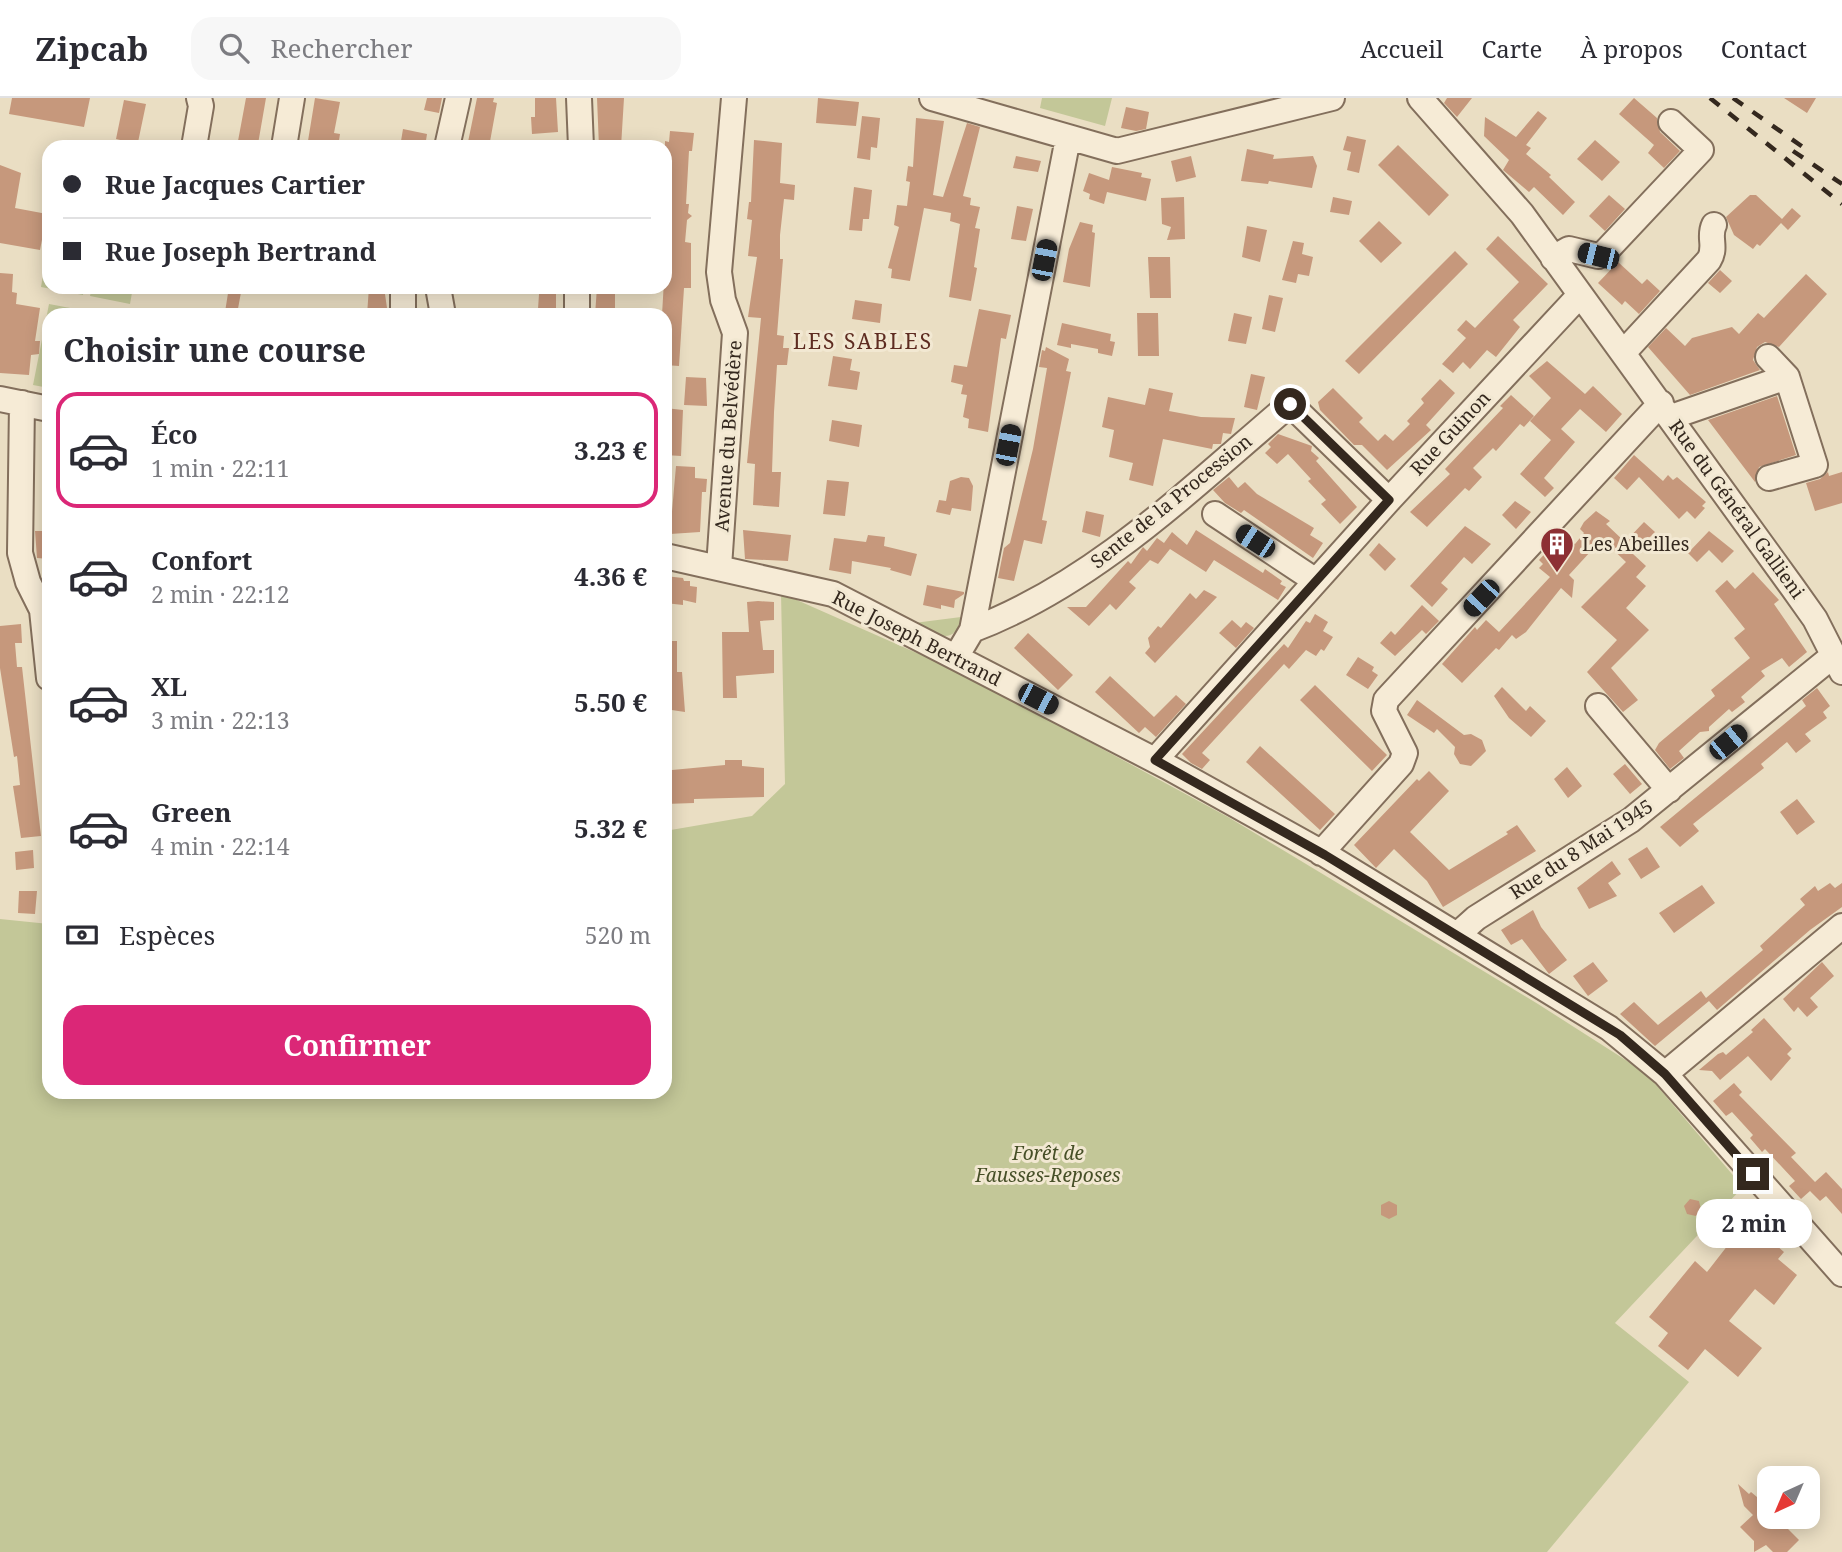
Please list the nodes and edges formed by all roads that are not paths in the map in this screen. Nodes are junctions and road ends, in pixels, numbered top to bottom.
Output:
1 (199, 98) edge
2 (292, 98) edge
3 (458, 98) edge
4 (579, 98) edge
5 (734, 98) edge
6 (932, 98) edge
7 (1332, 98) edge
8 (1420, 98) edge
9 (1671, 122) dead end
10 (1068, 138) junction
11 (195, 140) edge
12 (285, 140) edge
13 (449, 140) edge
14 (581, 140) edge
15 (1714, 225) dead end
16 (1553, 258) junction
17 (1579, 296) junction
18 (1622, 353) junction
19 (1768, 357) dead end
20 (1787, 377) junction
21 (11, 401) edge
22 (42, 408) edge
23 (1666, 410) junction
24 (1769, 478) dead end
25 (1389, 500) junction
26 (1215, 514) dead end
27 (672, 557) edge
28 (719, 567) junction
29 (1316, 580) junction
30 (42, 610) edge
31 (972, 630) junction
32 (956, 657) junction
33 (1838, 663) edge
34 (1598, 706) dead end
35 (1155, 760) junction
36 (1669, 790) junction
37 (1321, 853) junction
38 (1842, 926) edge
39 (1457, 935) junction
40 (1665, 1074) junction
41 (1842, 1274) edge

1 - 11 street
2 - 12 street
3 - 13 street
4 - 14 street
5 - 28 street, Avenue du Belvédère
6 - 10 street
7 - 10 street
8 - 16 street, Rue du Général Gallieni
9 - 16 street
10 - 31 street
15 - 18 street
16 - 17 street, Rue du Général Gallieni
17 - 18 street, Rue du Général Gallieni
17 - 25 street, Rue Guinon
18 - 23 street, Rue du Général Gallieni
19 - 20 street
20 - 23 street
20 - 24 street
21 - 22 street
21 - 30 street
23 - 33 street, Rue du Général Gallieni
23 - 37 street
25 - 29 street, Rue Guinon
25 - 31 street, Sente de la Procession
26 - 29 street
27 - 28 street, Rue Joseph Bertrand
28 - 32 street, Rue Joseph Bertrand
29 - 35 street, Rue Guinon
31 - 32 street
32 - 35 street, Rue Joseph Bertrand
33 - 36 street, Rue du 8 Mai 1945
34 - 36 street
35 - 37 street, Rue Joseph Bertrand
36 - 39 street, Rue du 8 Mai 1945
37 - 39 street, Rue Joseph Bertrand
38 - 40 street
39 - 40 street, Rue Joseph Bertrand
40 - 41 street, Rue Joseph Bertrand

